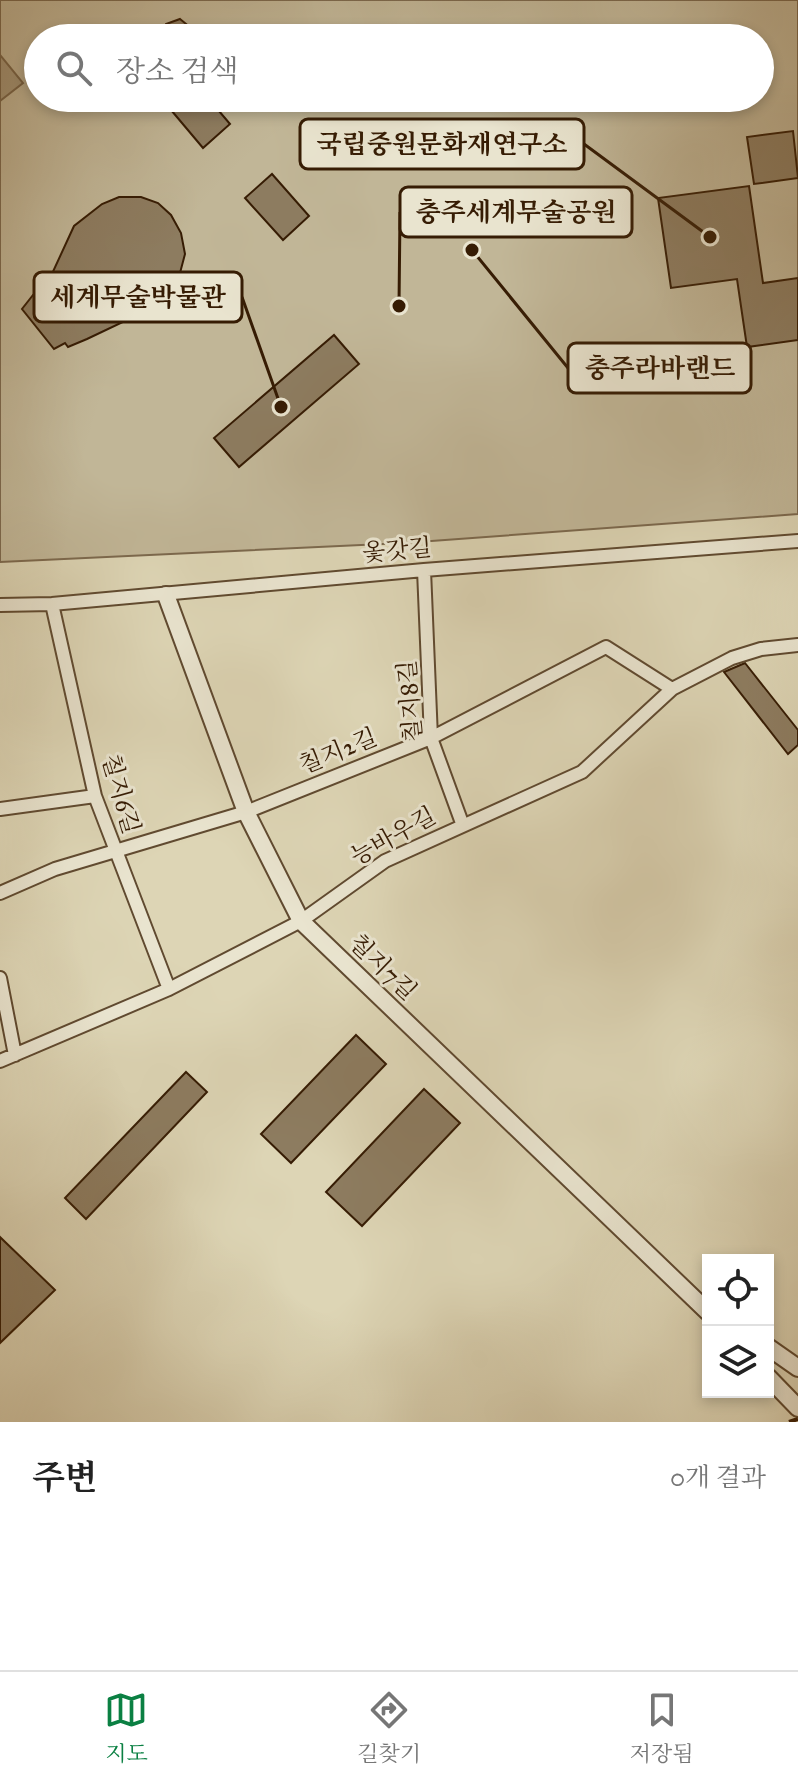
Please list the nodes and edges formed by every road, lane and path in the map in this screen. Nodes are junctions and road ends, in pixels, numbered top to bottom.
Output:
1 (798, 541) edge
2 (424, 570) junction
3 (166, 595) junction
4 (52, 604) junction
5 (0, 605) edge
6 (798, 645) edge
7 (672, 689) junction
8 (431, 738) junction
9 (95, 796) junction
10 (0, 809) edge
11 (246, 812) junction
12 (462, 823) junction
13 (115, 850) junction
14 (0, 893) edge
15 (301, 921) junction
16 (0, 978) edge
17 (169, 989) junction
18 (15, 1055) junction
19 (0, 1061) edge
20 (689, 1291) junction
21 (702, 1300) edge
22 (702, 1305) edge
23 (774, 1351) edge
24 (798, 1368) edge
25 (774, 1383) edge
26 (798, 1408) edge

1 - 2 street, 옻갓길
2 - 3 street, 옻갓길
2 - 8 street, 칠지8길
3 - 4 street, 옻갓길
3 - 11 street, 칠지7길
4 - 5 street, 옻갓길
4 - 9 street, 칠지6길
6 - 7 street, 능바우길
7 - 8 street, 칠지2길
7 - 12 street, 능바우길
8 - 11 street, 칠지2길
8 - 12 street, 칠지8길
9 - 10 street
9 - 13 street, 칠지6길
11 - 13 street, 칠지2길
11 - 15 street, 칠지7길
12 - 15 street, 능바우길
13 - 14 street, 칠지2길
13 - 17 street, 칠지6길
15 - 17 street, 능바우길
15 - 20 street, 칠지7길
16 - 18 street
17 - 18 street, 능바우길
18 - 19 street, 능바우길
20 - 21 street, 칠지7길
20 - 22 street, 칠지7길
23 - 24 street
25 - 26 street

